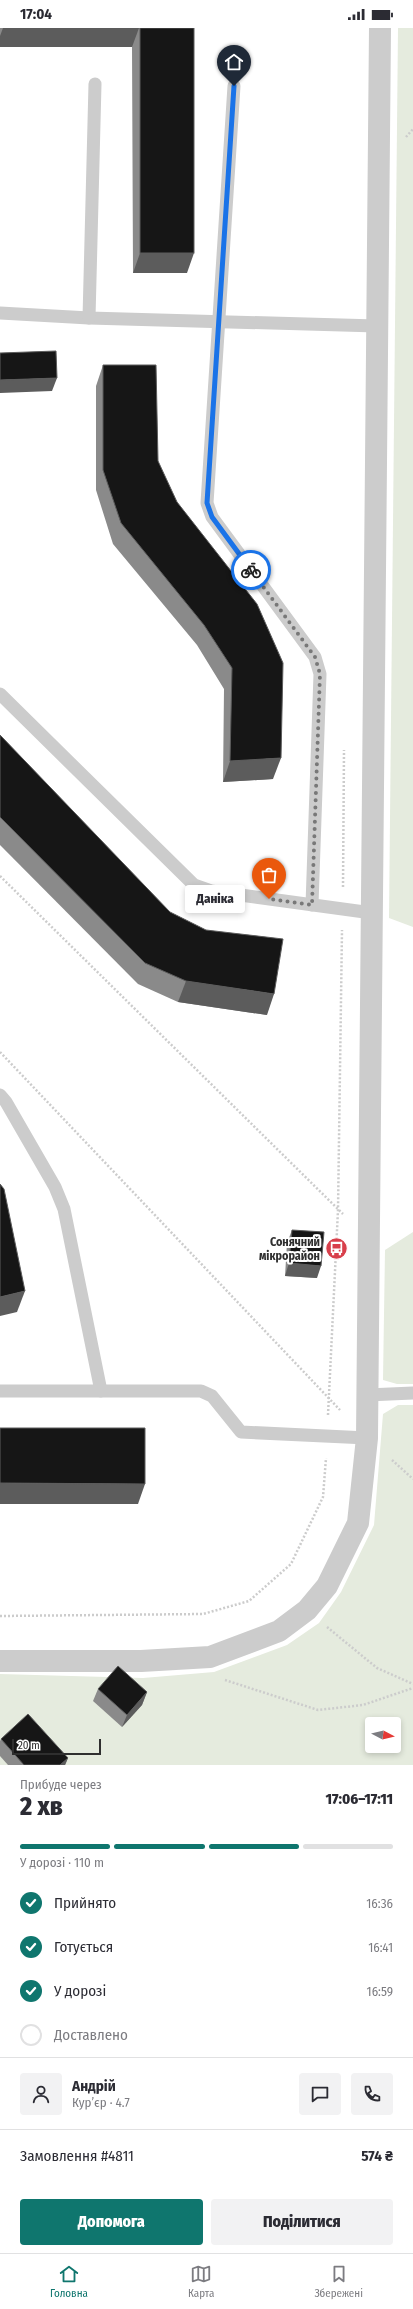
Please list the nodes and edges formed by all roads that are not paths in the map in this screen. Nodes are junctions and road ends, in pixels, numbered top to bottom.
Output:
1 (380, 28) edge
2 (95, 84) dead end
3 (234, 86) dead end
4 (0, 313) edge
5 (89, 318) junction
6 (219, 322) junction
7 (377, 326) junction
8 (0, 694) edge
9 (312, 905) junction
10 (372, 913) junction
11 (0, 1096) edge
12 (0, 1390) edge
13 (101, 1391) junction
14 (413, 1393) edge
15 (367, 1395) junction
16 (367, 1438) junction
17 (0, 1661) edge

1 - 7 street
2 - 5 lane
3 - 6 lane
4 - 5 lane
5 - 6 lane
6 - 7 lane
6 - 9 lane
7 - 10 street
8 - 9 lane
9 - 10 lane
10 - 15 street
11 - 13 lane
12 - 13 lane
13 - 16 lane
14 - 15 lane
15 - 16 street
16 - 17 street

